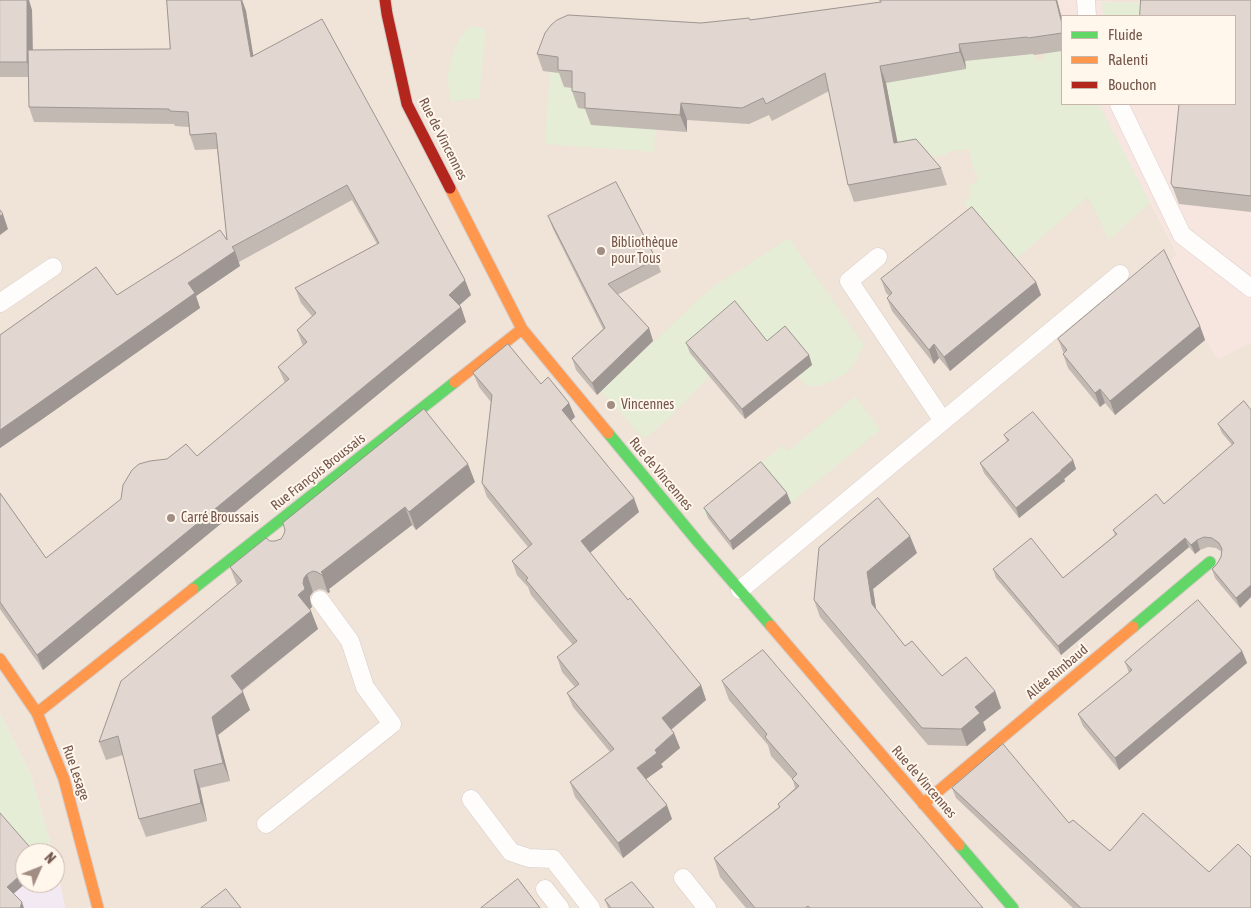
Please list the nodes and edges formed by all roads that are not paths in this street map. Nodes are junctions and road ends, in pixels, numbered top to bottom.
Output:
1 (385, 0) edge
2 (1086, 0) edge
3 (1087, 15) edge
4 (1119, 105) edge
5 (878, 257) dead end
6 (53, 267) dead end
7 (1120, 274) dead end
8 (1251, 288) edge
9 (0, 303) edge
10 (522, 329) junction
11 (943, 421) junction
12 (1210, 562) dead end
13 (740, 590) junction
14 (320, 600) edge
15 (0, 658) edge
16 (37, 713) junction
17 (471, 799) dead end
18 (923, 804) junction
19 (266, 824) dead end
20 (683, 878) dead end
21 (545, 889) dead end
22 (98, 908) edge
23 (560, 908) edge
24 (590, 908) edge
25 (707, 908) edge
26 (1013, 908) edge

1 - 10 main road, Rue de Vincennes
2 - 3 lane
4 - 8 lane
5 - 11 lane
6 - 9 lane
7 - 11 lane
10 - 13 main road, Rue de Vincennes
10 - 16 main road, Rue François Broussais
11 - 13 lane
12 - 18 main road, Allée Rimbaud
13 - 18 main road, Rue de Vincennes
14 - 19 lane
15 - 16 main road, Rue Lesage
16 - 22 main road, Rue Lesage
17 - 24 lane
18 - 26 main road, Rue de Vincennes
20 - 25 lane
21 - 23 lane

